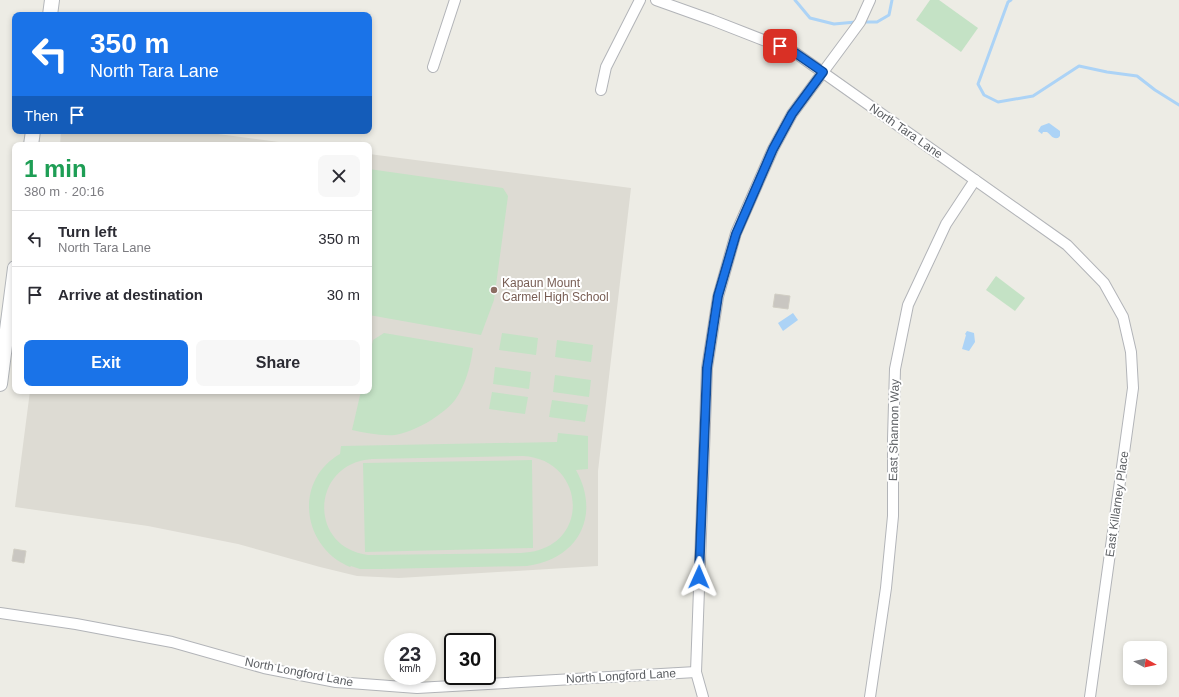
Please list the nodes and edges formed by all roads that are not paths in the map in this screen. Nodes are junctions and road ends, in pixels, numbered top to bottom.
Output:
1 (52, 0) edge
2 (455, 0) edge
3 (640, 0) edge
4 (656, 0) edge
5 (870, 0) edge
6 (50, 12) edge
7 (433, 67) dead end
8 (823, 72) junction
9 (601, 90) dead end
10 (975, 180) junction
11 (12, 291) edge
12 (1121, 312) joint
13 (0, 384) edge
14 (0, 613) edge
15 (696, 672) junction
16 (703, 697) edge
17 (870, 697) edge
18 (1090, 697) edge

1 - 6 main road
2 - 7 street
3 - 9 street
4 - 8 street, North Tara Lane
5 - 8 street
8 - 10 street, North Tara Lane
8 - 15 street
10 - 12 street, North Tara Lane
10 - 17 street, East Shannon Way
11 - 13 main road
12 - 18 street, East Killarney Place
14 - 15 street, North Longford Lane
15 - 16 street

